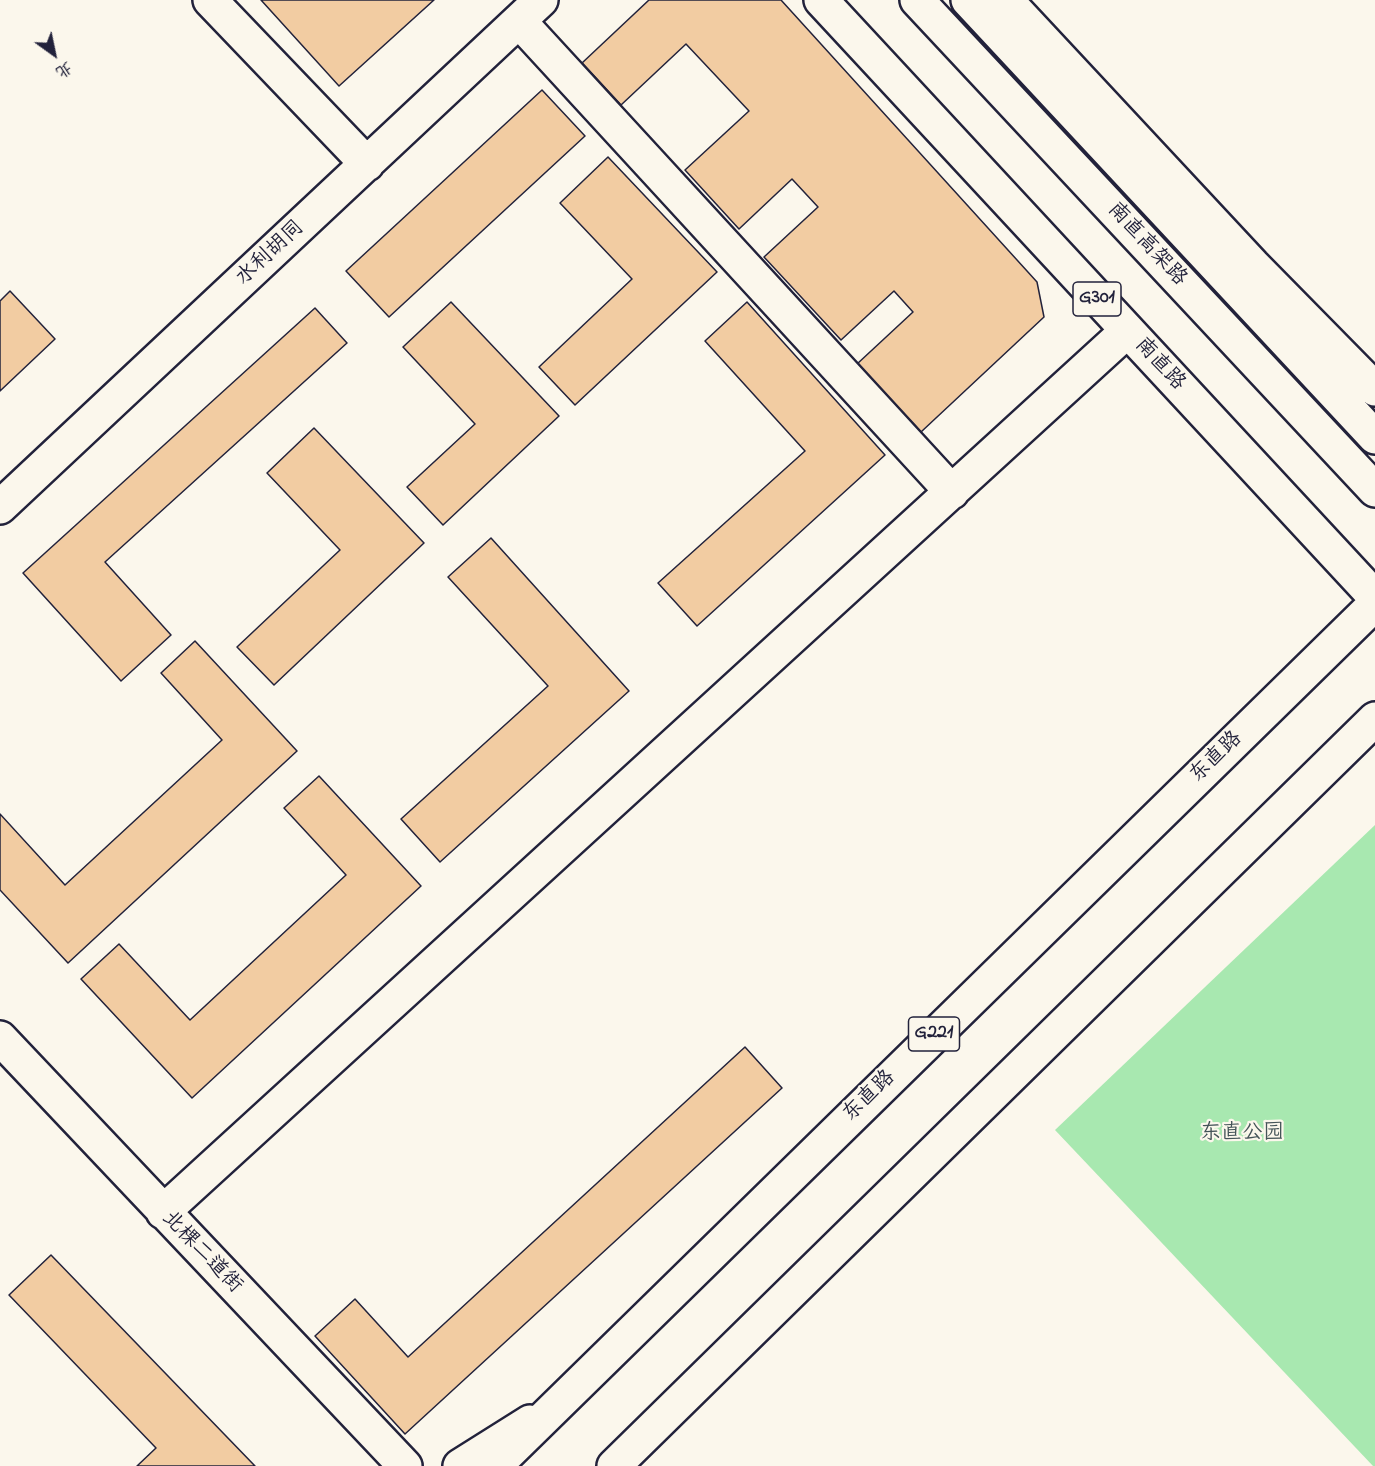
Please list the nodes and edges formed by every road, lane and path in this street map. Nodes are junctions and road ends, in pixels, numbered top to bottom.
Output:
1 (210, 0) edge
2 (821, 0) edge
3 (917, 0) edge
4 (968, 0) edge
5 (1006, 0) edge
6 (530, 10) edge
7 (366, 164) junction
8 (1127, 331) junction
9 (1375, 389) edge
10 (1375, 437) edge
11 (1375, 490) edge
12 (952, 492) junction
13 (0, 507) edge
14 (1375, 597) edge
15 (1375, 604) edge
16 (1375, 719) edge
17 (0, 1038) edge
18 (163, 1212) junction
19 (698, 1385) junction
20 (549, 1410) junction
21 (405, 1466) edge
22 (460, 1466) edge
23 (495, 1466) edge
24 (614, 1466) edge
25 (637, 1466) edge

1 - 7 main road
2 - 8 main road, 南直路 / G301
3 - 11 main road, 南直高架路
4 - 10 main road, 南直高架路
5 - 9 main road
6 - 7 main road, 水利胡同
6 - 12 main road
7 - 13 main road, 水利胡同
8 - 12 main road
8 - 14 main road, 南直路 / G301
12 - 18 main road
15 - 20 main road, 东直路 / G221
16 - 19 main road
17 - 18 main road, 北棵二道街
18 - 21 main road, 北棵二道街
19 - 24 main road
19 - 25 main road
20 - 22 main road
20 - 23 main road, 东直路 / G221

